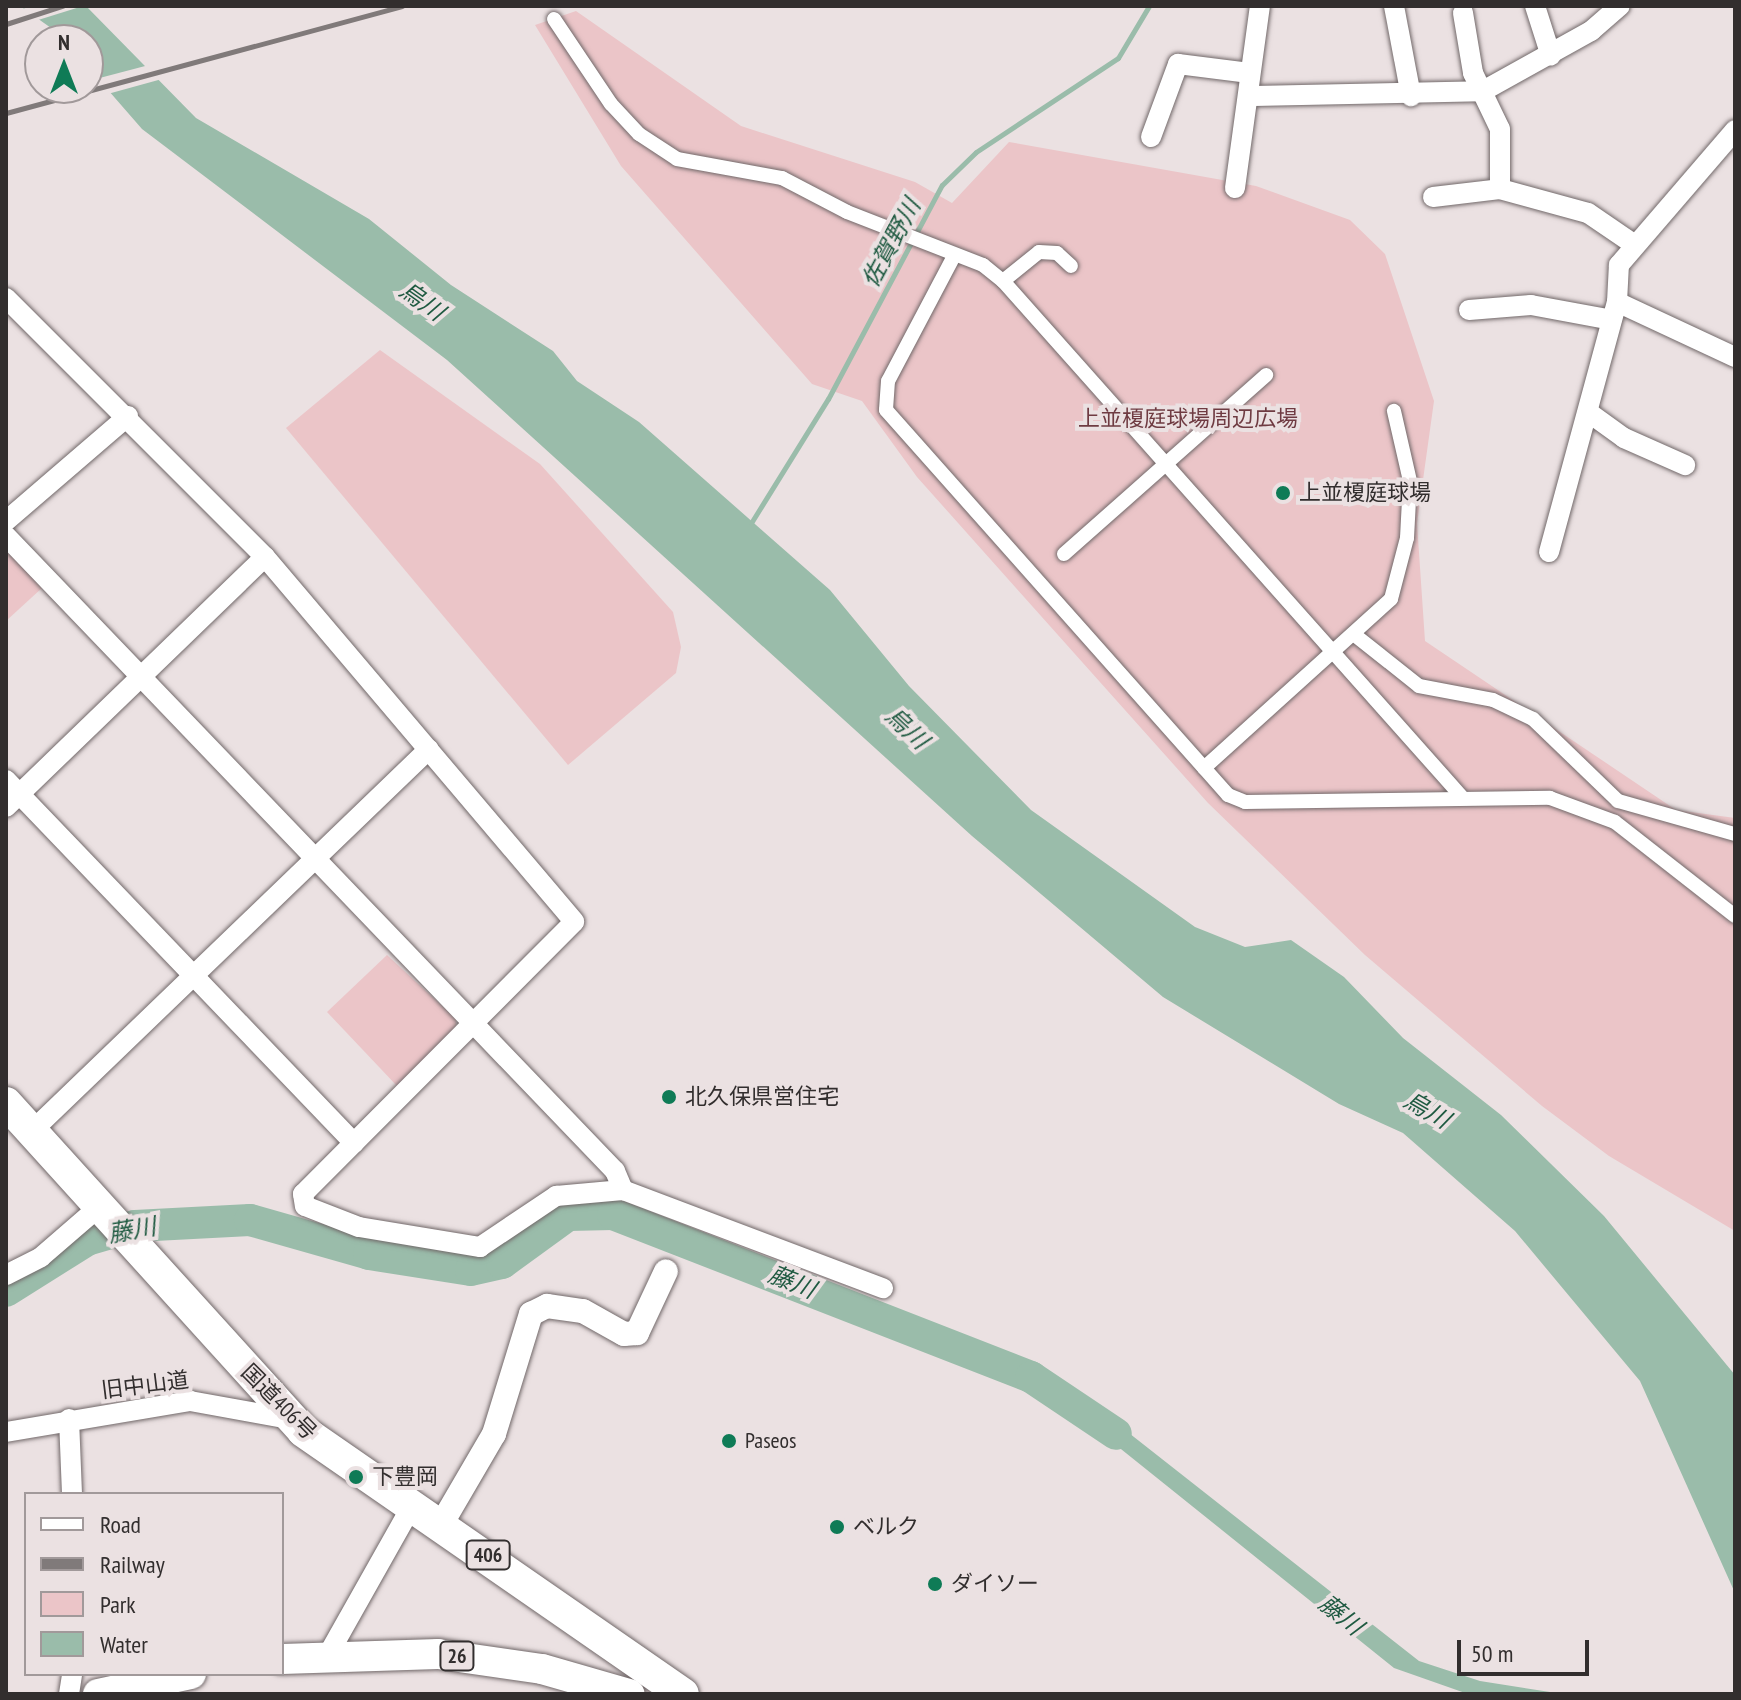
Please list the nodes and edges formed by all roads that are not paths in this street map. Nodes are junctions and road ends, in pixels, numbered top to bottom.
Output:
1 (1260, 6) edge
2 (1394, 6) edge
3 (1535, 6) edge
4 (1620, 6) edge
5 (1463, 13) dead end
6 (554, 19) dead end
7 (1551, 56) junction
8 (1249, 73) junction
9 (1483, 91) junction
10 (1252, 96) junction
11 (1411, 96) junction
12 (1735, 130) edge
13 (1151, 137) dead end
14 (1235, 188) dead end
15 (1500, 189) junction
16 (1433, 197) dead end
17 (1632, 243) junction
18 (954, 256) junction
19 (1071, 266) dead end
20 (1003, 281) junction
21 (6, 298) edge
22 (1469, 310) dead end
23 (1614, 311) junction
24 (1735, 357) edge
25 (1266, 375) dead end
26 (1394, 411) dead end
27 (1588, 412) junction
28 (128, 416) junction
29 (1167, 463) junction
30 (1685, 465) dead end
31 (6, 521) edge
32 (6, 536) edge
33 (1549, 552) dead end
34 (1064, 554) dead end
35 (265, 557) junction
36 (1356, 636) junction
37 (1336, 654) junction
38 (139, 677) junction
39 (429, 749) junction
40 (1204, 768) junction
41 (10, 794) edge
42 (1462, 797) junction
43 (1735, 834) edge
44 (313, 859) junction
45 (1735, 916) edge
46 (192, 975) junction
47 (474, 1027) junction
48 (6, 1103) edge
49 (31, 1132) junction
50 (354, 1143) junction
51 (623, 1190) junction
52 (113, 1222) junction
53 (666, 1271) dead end
54 (6, 1275) edge
55 (883, 1288) dead end
56 (69, 1419) junction
57 (290, 1419) junction
58 (6, 1432) edge
59 (72, 1492) edge
60 (413, 1504) junction
61 (442, 1523) junction
62 (329, 1653) junction
63 (284, 1659) edge
64 (182, 1676) edge
65 (98, 1694) edge
66 (629, 1694) edge
67 (683, 1694) edge

1 - 8 street
2 - 11 street
3 - 7 street
4 - 7 street
5 - 9 street
6 - 18 street
7 - 9 street
8 - 10 street
8 - 13 street
9 - 11 street
9 - 15 street
10 - 11 street
10 - 14 street
12 - 17 street
15 - 16 street
15 - 17 street
17 - 23 street
18 - 20 street
18 - 40 street
19 - 20 street
20 - 29 street
21 - 28 street
22 - 23 street
23 - 24 street
23 - 27 street
25 - 29 street
26 - 36 street
27 - 30 street
27 - 33 street
28 - 31 street
28 - 35 street
29 - 34 street
29 - 37 street
32 - 38 street
35 - 38 street
35 - 39 street
36 - 37 street
36 - 43 street
37 - 40 street
37 - 42 street
38 - 41 street
38 - 44 street
39 - 44 street
39 - 47 street
40 - 42 street
41 - 46 street
42 - 45 street
44 - 46 street
44 - 47 street
46 - 49 street
46 - 50 street
47 - 50 street
47 - 51 street
48 - 49 highway, 国道406号 / 406
49 - 52 highway, 国道406号 / 406
50 - 51 street
51 - 55 street
52 - 54 street
52 - 57 highway, 国道406号 / 406
53 - 61 street
56 - 57 street, 旧中山道
56 - 58 street, 旧中山道
56 - 59 street
57 - 60 highway, 国道406号 / 406
60 - 61 highway, 国道406号 / 406
60 - 62 street
61 - 67 highway, 国道406号 / 406
62 - 63 main road, 26
62 - 66 main road, 26
64 - 65 main road

